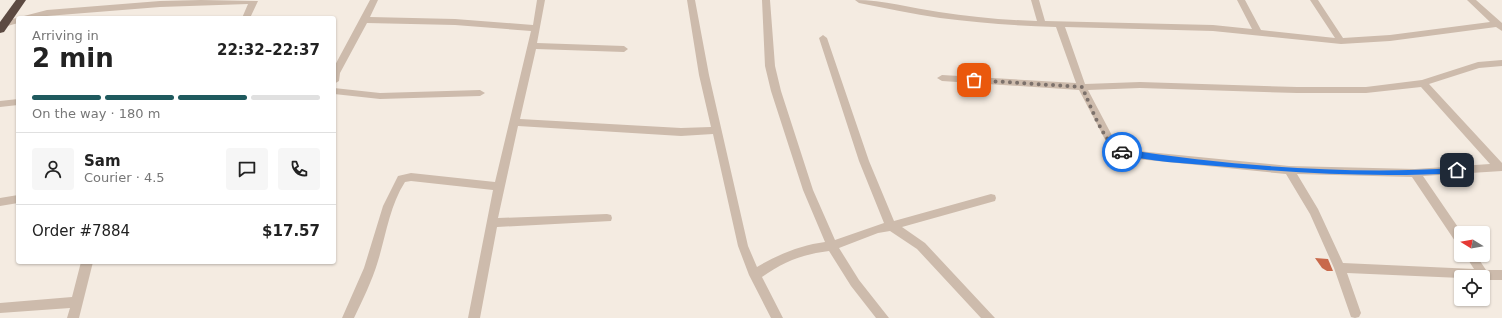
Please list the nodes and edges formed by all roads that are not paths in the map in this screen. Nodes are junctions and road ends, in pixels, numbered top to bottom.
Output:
1 (21, 0) edge
2 (254, 0) edge
3 (374, 0) edge
4 (541, 0) edge
5 (691, 0) edge
6 (766, 0) edge
7 (859, 0) edge
8 (1034, 0) edge
9 (1241, 0) edge
10 (1314, 0) edge
11 (1471, 0) edge
12 (33, 16) edge
13 (247, 16) edge
14 (364, 20) junction
15 (16, 21) edge
16 (1042, 25) junction
17 (1060, 26) junction
18 (1499, 26) edge
19 (2, 27) edge
20 (536, 28) junction
21 (1258, 33) junction
22 (823, 38) dead end
23 (1341, 41) junction
24 (532, 46) junction
25 (624, 49) dead end
26 (1502, 63) edge
27 (336, 71) edge
28 (942, 78) dead end
29 (1423, 82) junction
30 (1082, 87) junction
31 (336, 91) edge
32 (480, 93) dead end
33 (16, 102) edge
34 (0, 104) edge
35 (514, 122) junction
36 (716, 130) junction
37 (1500, 167) edge
38 (1289, 170) junction
39 (1415, 173) junction
40 (499, 187) junction
41 (991, 198) dead end
42 (16, 199) edge
43 (0, 202) edge
44 (607, 218) dead end
45 (492, 223) junction
46 (891, 226) junction
47 (1454, 231) edge
48 (832, 246) junction
49 (87, 264) edge
50 (1340, 268) junction
51 (1454, 274) edge
52 (755, 275) junction
53 (1490, 275) edge
54 (1502, 275) edge
55 (78, 302) junction
56 (0, 308) edge
57 (1355, 313) dead end
58 (73, 318) edge
59 (348, 318) edge
60 (474, 318) edge
61 (777, 318) edge
62 (883, 318) edge
63 (989, 318) edge

1 - 19 highway
2 - 12 street
2 - 13 street
3 - 14 street
4 - 20 street
5 - 36 street
6 - 48 street
7 - 16 street
8 - 16 street
9 - 21 street
10 - 23 street
11 - 18 street
14 - 20 street
14 - 27 street
15 - 19 street
16 - 17 street
17 - 21 street
17 - 30 street
18 - 23 street
20 - 24 street
21 - 23 street
22 - 46 street
24 - 25 street
24 - 35 street
26 - 29 street
28 - 30 street
29 - 30 street
29 - 37 street
30 - 38 street
31 - 32 street
33 - 34 street
35 - 36 street
35 - 40 street
36 - 52 street
37 - 39 street
38 - 39 street
38 - 50 street
39 - 47 street
40 - 45 street
40 - 59 street
41 - 46 street
42 - 43 street
44 - 45 street
45 - 60 street
46 - 48 street
46 - 63 street
48 - 52 street
48 - 62 street
49 - 55 street
50 - 51 street
50 - 57 street
52 - 61 street
53 - 54 street
55 - 56 street
55 - 58 street

